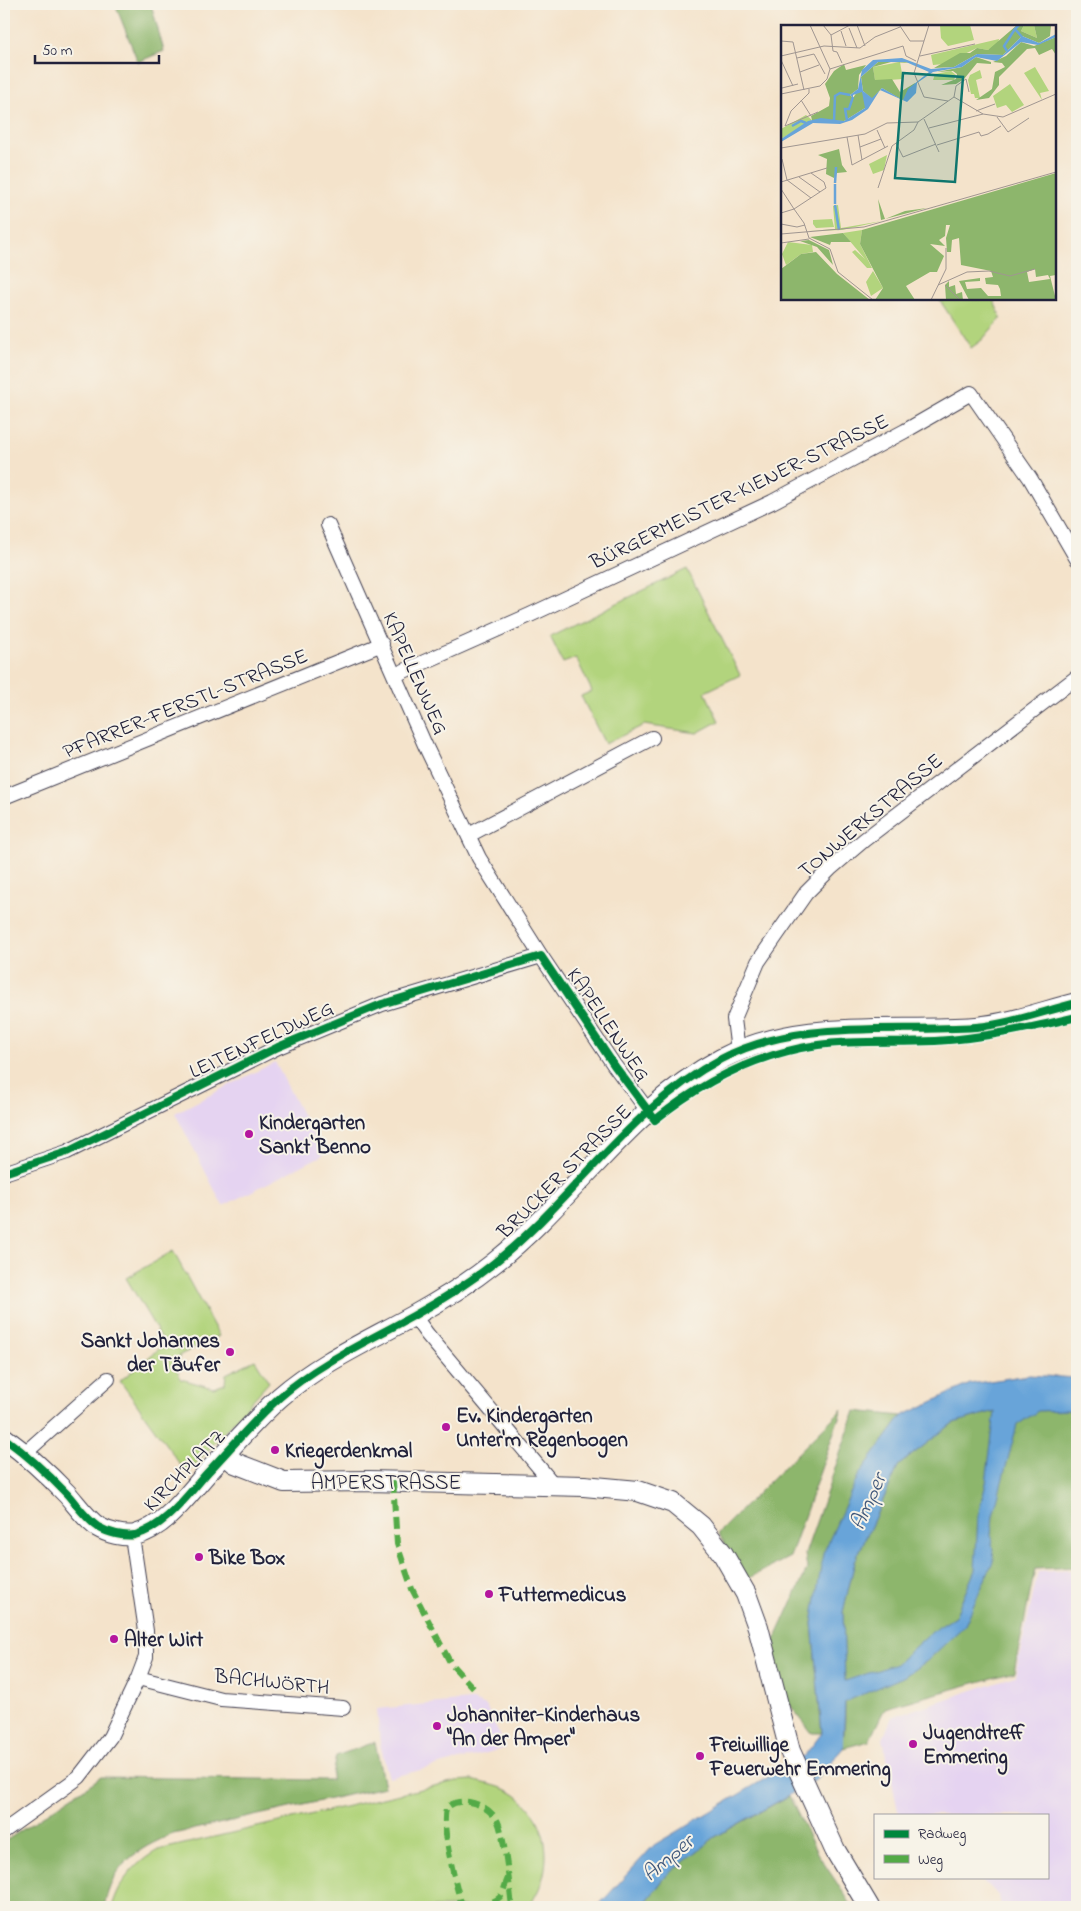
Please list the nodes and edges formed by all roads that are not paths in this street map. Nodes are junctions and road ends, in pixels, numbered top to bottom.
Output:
1 (328, 525) dead end
2 (1077, 559) edge
3 (382, 644) junction
4 (396, 675) junction
5 (1077, 677) edge
6 (652, 738) dead end
7 (4, 797) edge
8 (469, 835) junction
9 (541, 956) junction
10 (1077, 1003) edge
11 (738, 1051) junction
12 (648, 1111) junction
13 (4, 1173) edge
14 (414, 1316) junction
15 (323, 1367) joint
16 (108, 1379) dead end
17 (4, 1438) edge
18 (25, 1453) junction
19 (225, 1454) junction
20 (553, 1484) junction
21 (132, 1536) junction
22 (138, 1678) junction
23 (343, 1708) dead end
24 (4, 1831) edge
25 (870, 1907) edge

1 - 3 street, KAPELLENWEG
2 - 4 street, BÜRGERMEISTER-KIENER-STRASSE
3 - 4 street, KAPELLENWEG
3 - 7 street, PFARRER-FERSTL-STRASSE
4 - 8 street, KAPELLENWEG
5 - 11 street, TONWERKSTRASSE
6 - 8 street
8 - 9 street, KAPELLENWEG
9 - 12 street, KAPELLENWEG
9 - 13 street, LEITENFELDWEG
10 - 11 street, BRUCKER STRASSE
11 - 12 street, BRUCKER STRASSE
12 - 14 street, BRUCKER STRASSE
14 - 15 street, BRUCKER STRASSE
14 - 20 street
15 - 19 street, KIRCHPLATZ
16 - 18 street
17 - 18 street, KIRCHPLATZ
18 - 21 street, KIRCHPLATZ
19 - 20 street, AMPERSTRASSE
19 - 21 street, KIRCHPLATZ
20 - 25 street, AMPERSTRASSE
21 - 22 street
22 - 23 street, BACHWÖRTH
22 - 24 street

